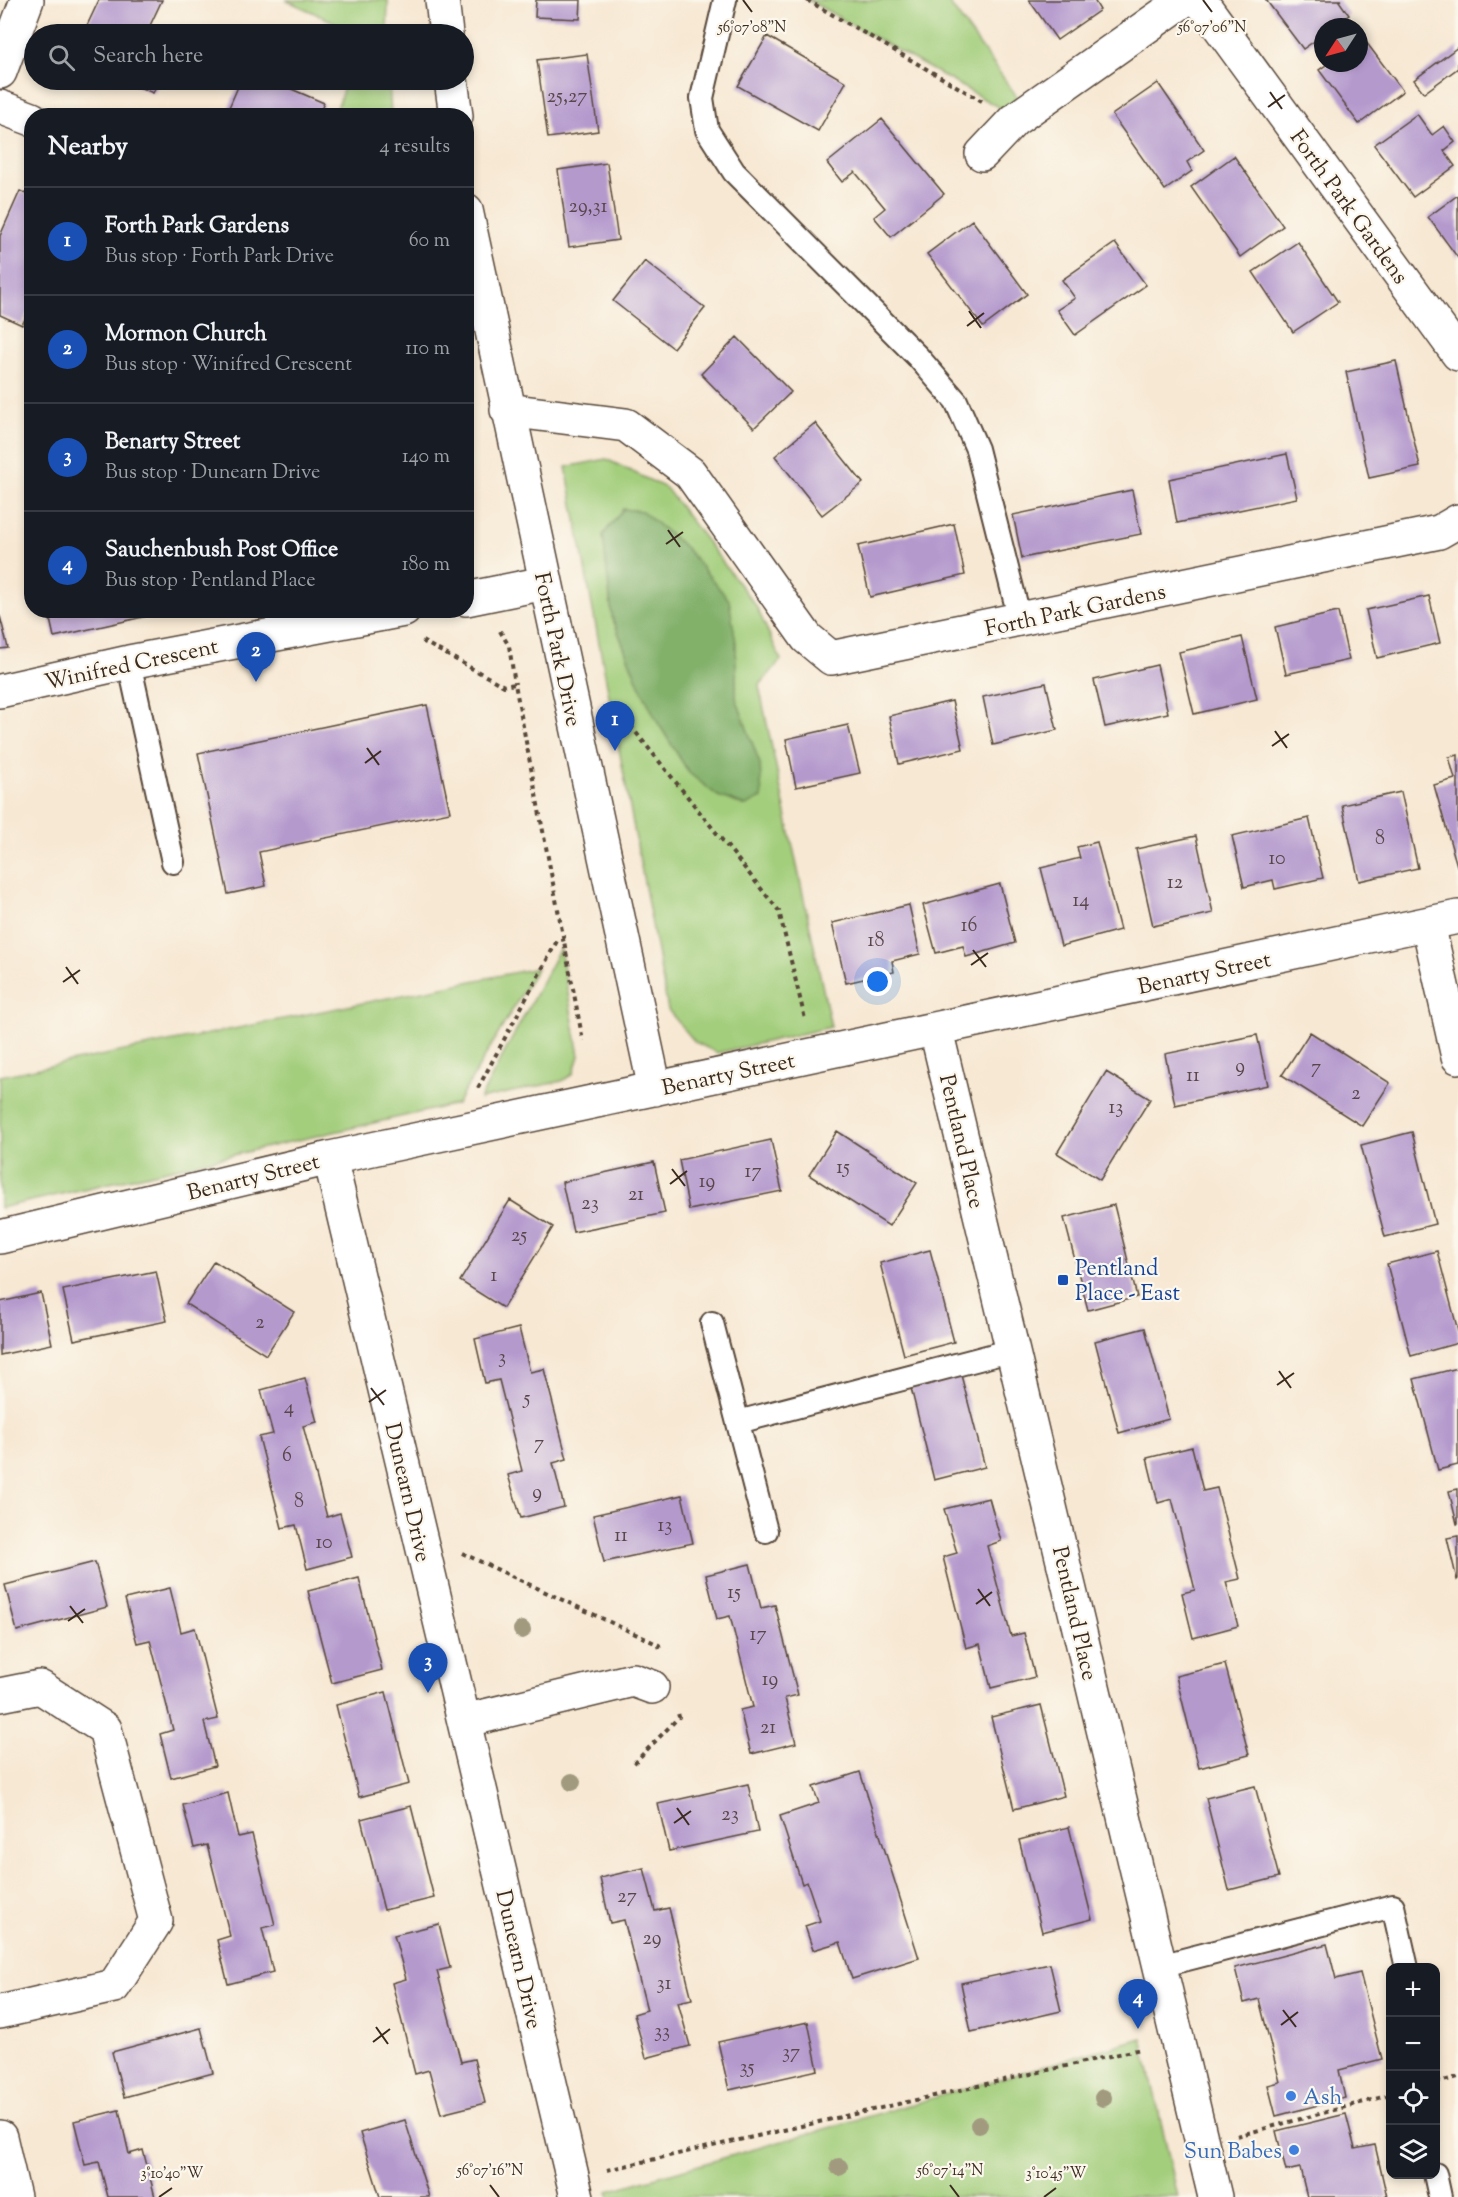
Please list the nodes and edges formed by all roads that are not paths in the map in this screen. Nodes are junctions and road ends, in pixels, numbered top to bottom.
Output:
1 (27, 0) edge
2 (442, 0) edge
3 (725, 0) edge
4 (1184, 0) edge
5 (1200, 0) edge
6 (445, 24) edge
7 (0, 72) edge
8 (452, 90) edge
9 (0, 107) edge
10 (455, 108) edge
11 (24, 116) edge
12 (982, 154) dead end
13 (474, 253) edge
14 (1458, 354) edge
15 (507, 410) junction
16 (1458, 520) edge
17 (545, 583) junction
18 (474, 597) edge
19 (1020, 621) junction
20 (410, 624) edge
21 (129, 662) junction
22 (0, 691) edge
23 (173, 862) dead end
24 (1443, 921) edge
25 (936, 1030) junction
26 (1458, 1057) edge
27 (654, 1089) junction
28 (330, 1158) junction
29 (0, 1237) edge
30 (712, 1323) dead end
31 (1013, 1350) junction
32 (738, 1422) junction
33 (766, 1531) dead end
34 (0, 1695) edge
35 (664, 1696) road end
36 (464, 1721) junction
37 (1406, 1963) edge
38 (1160, 1966) junction
39 (0, 2012) edge
40 (0, 2137) edge
41 (1436, 2179) edge
42 (14, 2197) edge
43 (577, 2197) edge
44 (1215, 2197) edge
45 (1440, 2197) edge

1 - 7 street
2 - 6 street
3 - 19 lane
4 - 12 street
5 - 14 street, Forth Park Gardens
8 - 10 street
9 - 11 street
13 - 15 street, Forth Park Drive
15 - 17 street, Forth Park Drive
15 - 19 street, Forth Park Gardens
16 - 19 street, Forth Park Gardens
17 - 18 street
17 - 27 street, Forth Park Drive
20 - 21 street, Winifred Crescent
21 - 22 street, Winifred Crescent
21 - 23 lane
24 - 25 street, Benarty Street
24 - 26 street
25 - 27 street, Benarty Street
25 - 31 street, Pentland Place
27 - 28 street, Benarty Street
28 - 29 street, Benarty Street
28 - 36 street, Dunearn Drive
30 - 32 lane
31 - 32 lane
31 - 38 street, Pentland Place
32 - 33 lane
34 - 39 street
35 - 36 street
36 - 43 street, Dunearn Drive
37 - 38 lane
38 - 44 street, Pentland Place
40 - 42 street
41 - 45 lane

